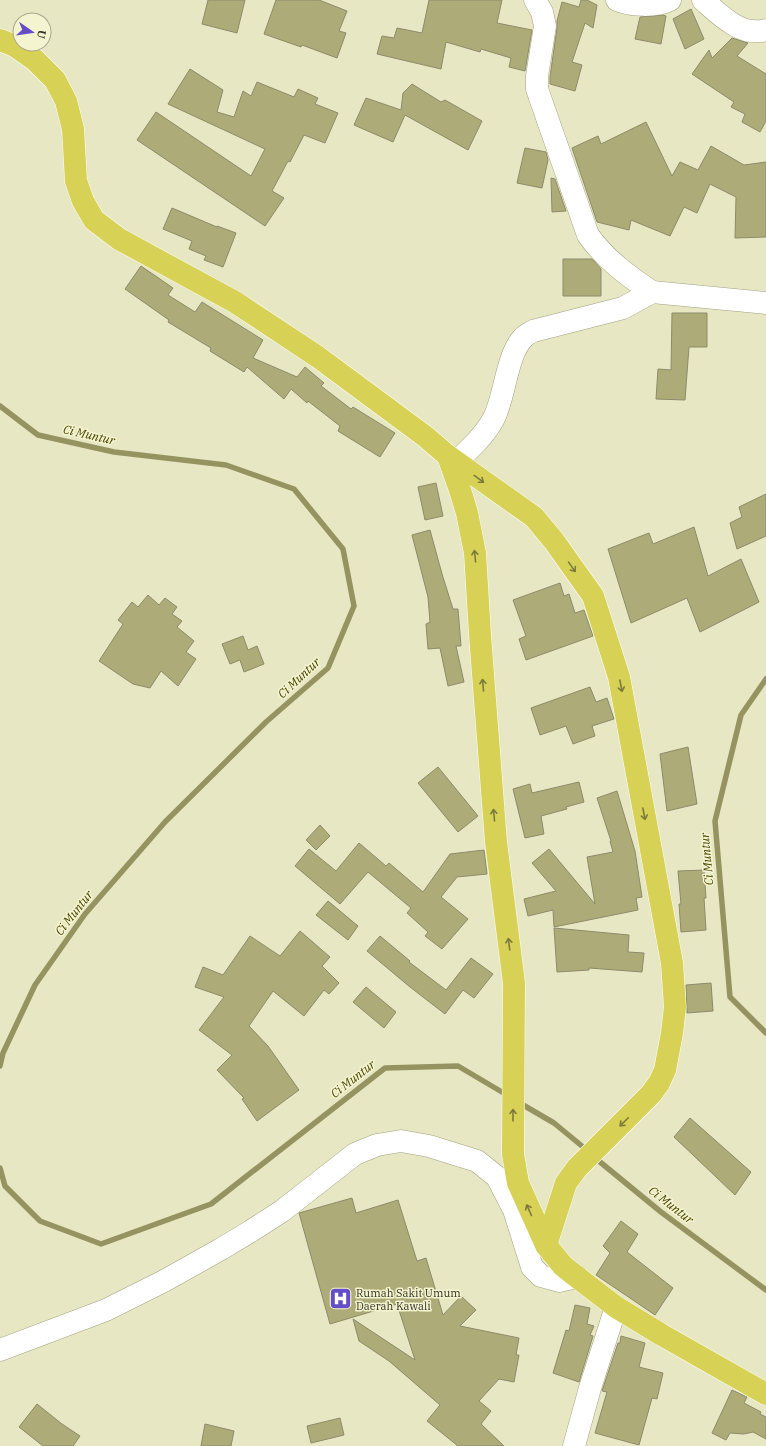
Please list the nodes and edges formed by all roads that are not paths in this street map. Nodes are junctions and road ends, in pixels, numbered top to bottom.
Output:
1 (535, 0) edge
2 (617, 0) edge
3 (670, 0) edge
4 (703, 0) edge
5 (766, 30) edge
6 (0, 40) edge
7 (652, 292) junction
8 (766, 303) edge
9 (452, 459) junction
10 (546, 1245) junction
11 (577, 1277) junction
12 (616, 1307) junction
13 (0, 1350) edge
14 (766, 1394) edge
15 (574, 1446) edge

1 - 7 street
2 - 3 street
4 - 5 street
6 - 9 highway
7 - 8 street
7 - 9 street
10 -> 9 highway
9 -> 10 highway
10 - 11 highway
11 - 12 highway
11 - 13 street
12 - 14 highway
12 - 15 street

